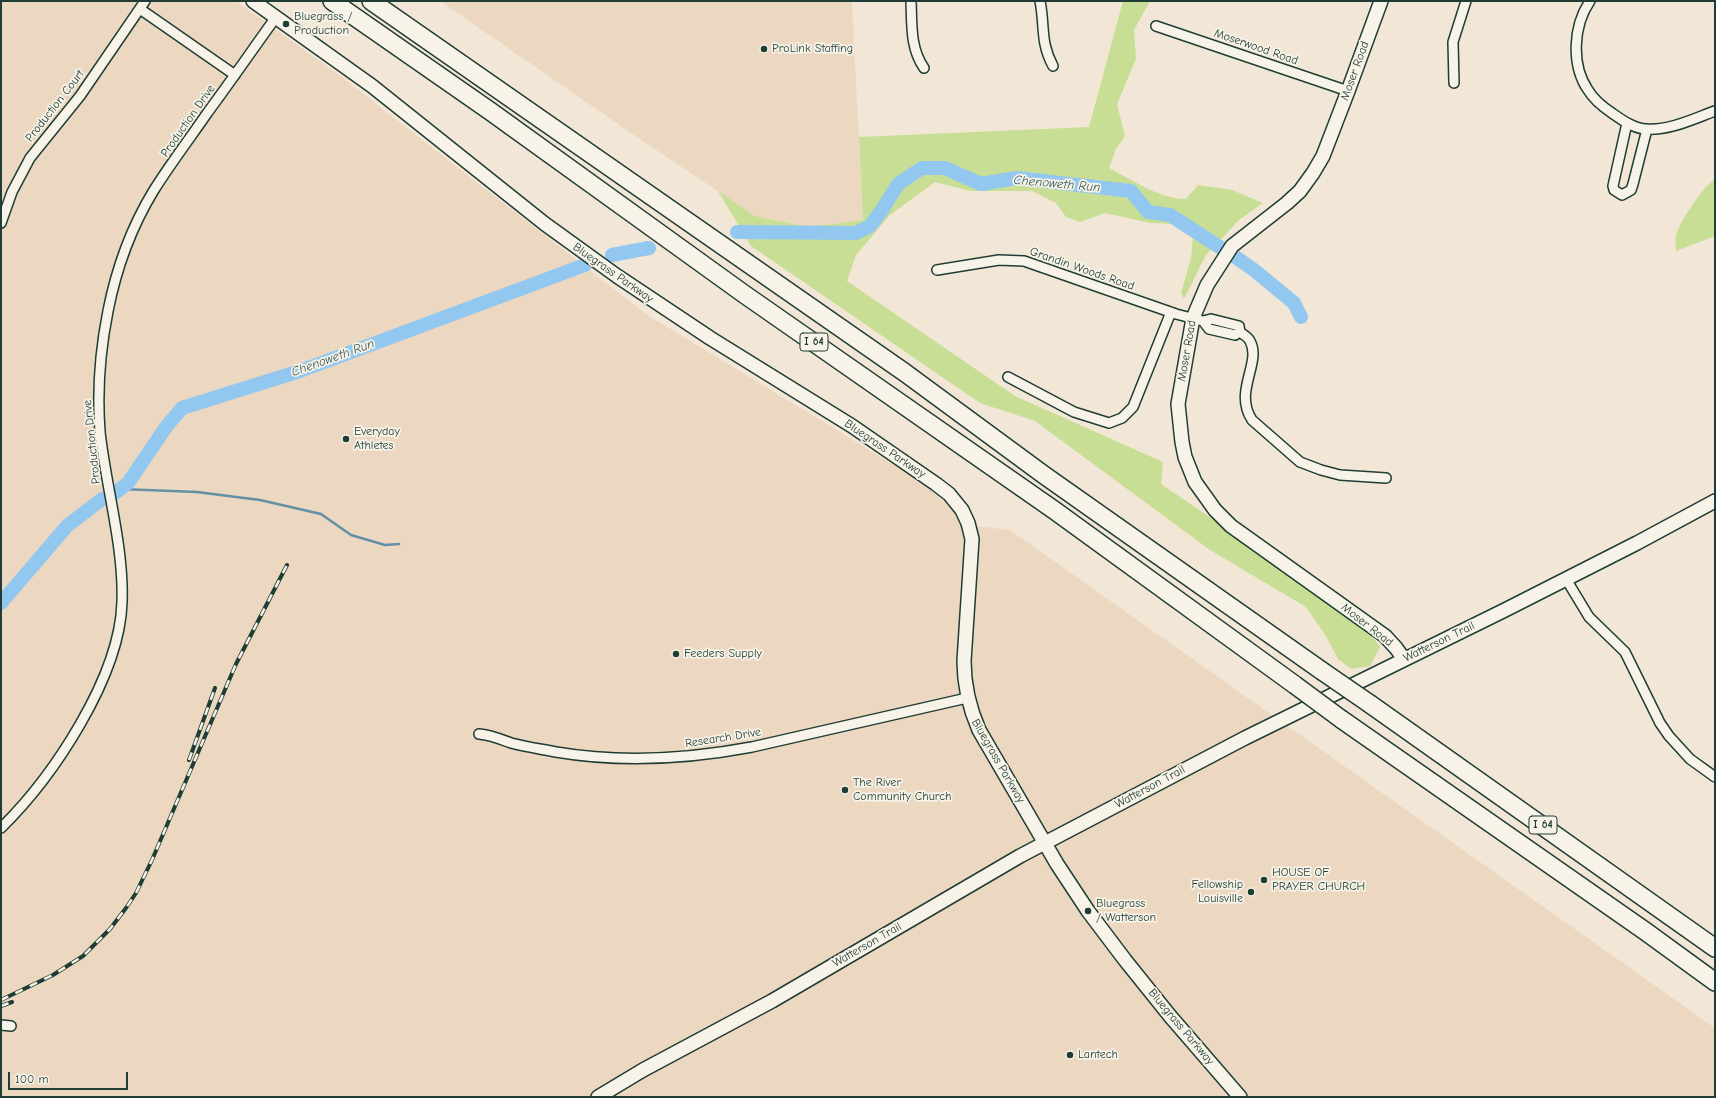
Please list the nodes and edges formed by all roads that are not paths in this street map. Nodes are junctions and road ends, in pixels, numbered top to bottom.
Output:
1 (253, 1) edge
2 (332, 1) edge
3 (371, 1) edge
4 (911, 1) edge
5 (1040, 1) edge
6 (1381, 1) edge
7 (1466, 1) edge
8 (1588, 2) edge
9 (142, 5) edge
10 (276, 17) junction
11 (1156, 26) dead end
12 (1053, 66) dead end
13 (924, 68) dead end
14 (235, 75) junction
15 (1454, 83) dead end
16 (1348, 91) junction
17 (1715, 111) edge
18 (1627, 123) junction
19 (1647, 129) junction
20 (1, 224) edge
21 (937, 270) dead end
22 (1171, 312) junction
23 (1198, 320) junction
24 (1008, 377) dead end
25 (1386, 478) dead end
26 (1715, 501) edge
27 (1566, 579) junction
28 (1404, 659) junction
29 (967, 698) junction
30 (479, 734) dead end
31 (1715, 777) edge
32 (1, 828) edge
33 (1045, 843) junction
34 (1645, 931) junction
35 (1715, 948) edge
36 (1715, 982) edge
37 (1715, 987) edge
38 (1, 1025) edge
39 (11, 1026) dead end
40 (598, 1097) edge
41 (1240, 1097) edge

1 - 10 street, Bluegrass Parkway
2 - 34 highway, I 64, bridge
3 - 35 highway, I 64, bridge
4 - 13 street
5 - 12 street
6 - 16 street, Moser Road
7 - 15 street
8 - 18 street
9 - 14 street, Production Court
9 - 20 street, Production Court
10 - 14 street, Production Drive
10 - 29 street, Bluegrass Parkway
11 - 16 street, Moserwood Road
14 - 32 street, Production Drive
16 - 23 street, Moser Road
17 - 19 street
18 - 19 street
18 - 19 street
21 - 22 street, Grandin Woods Road
22 - 23 street, Grandin Woods Road
22 - 24 street
23 - 25 street, Grandin Woods Road
23 - 28 street, Moser Road
26 - 27 street, Watterson Trail
27 - 28 street, Watterson Trail
27 - 31 street
28 - 33 street, Watterson Trail
29 - 30 street, Research Drive
29 - 33 street, Bluegrass Parkway
33 - 40 street, Watterson Trail
33 - 41 street, Bluegrass Parkway
34 - 36 highway, I 64
34 - 37 highway
38 - 39 street

